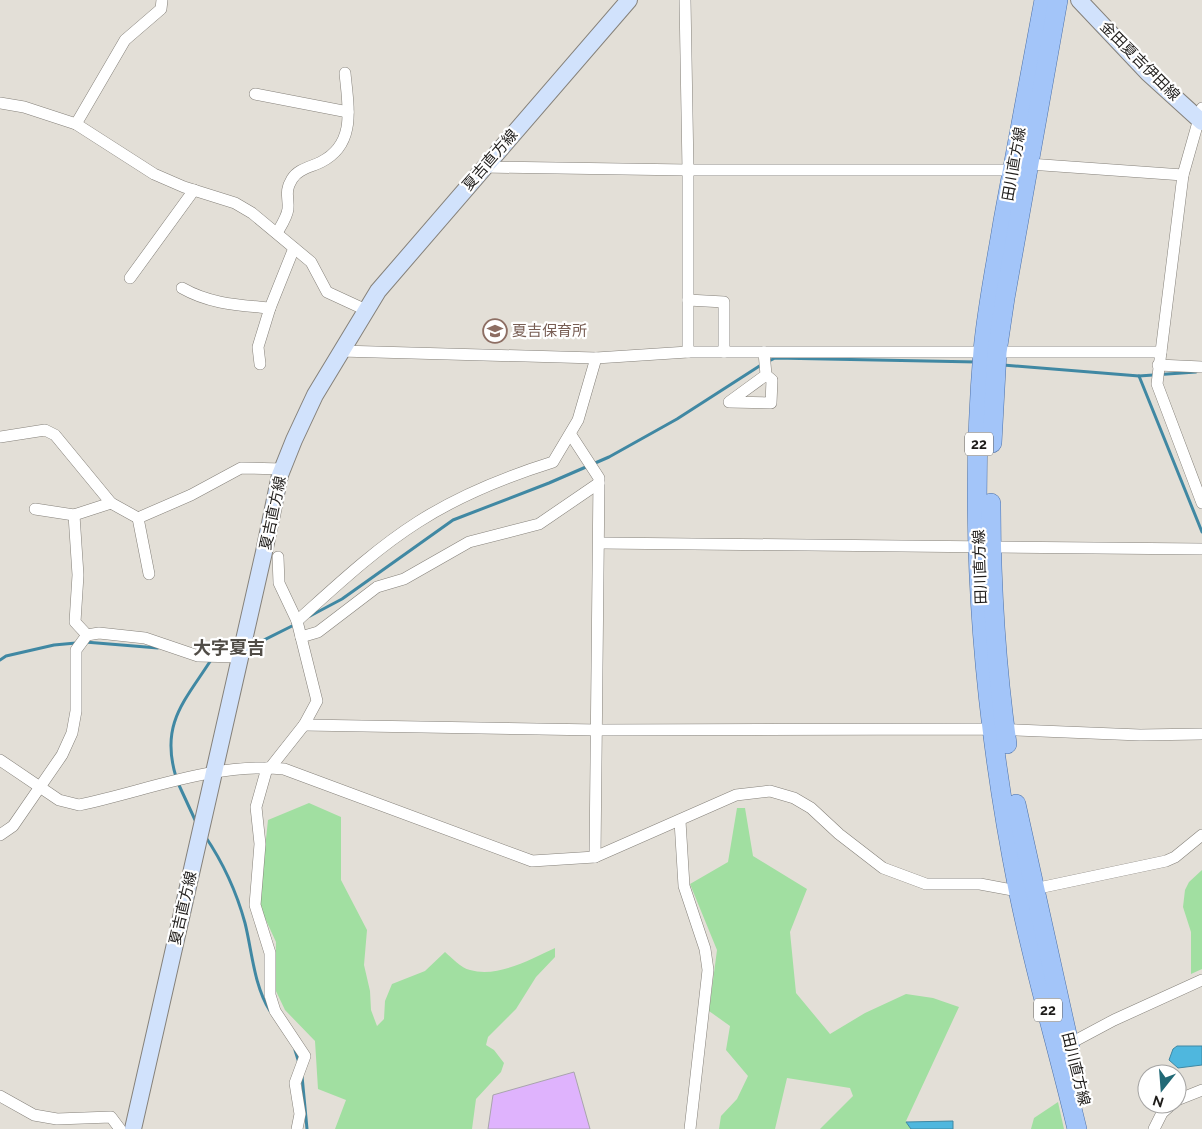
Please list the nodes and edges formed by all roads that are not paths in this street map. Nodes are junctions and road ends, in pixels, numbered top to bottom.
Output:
1 (162, 0) edge
2 (629, 0) edge
3 (685, 0) edge
4 (1044, 0) edge
5 (1058, 0) edge
6 (1079, 0) edge
7 (345, 74) dead end
8 (255, 94) dead end
9 (0, 103) edge
10 (348, 112) junction
11 (1201, 116) edge
12 (76, 124) junction
13 (484, 167) junction
14 (1021, 167) junction
15 (688, 170) junction
16 (1183, 174) junction
17 (194, 190) junction
18 (277, 233) junction
19 (294, 248) junction
20 (130, 278) dead end
21 (182, 288) dead end
22 (688, 300) junction
23 (270, 308) junction
24 (366, 310) junction
25 (340, 351) junction
26 (990, 351) junction
27 (688, 352) junction
28 (724, 352) junction
29 (764, 352) junction
30 (1161, 352) junction
31 (596, 358) junction
32 (260, 364) dead end
33 (1158, 366) junction
34 (1202, 367) edge
35 (766, 375) dead end
36 (571, 435) junction
37 (0, 437) edge
38 (282, 469) junction
39 (599, 483) junction
40 (111, 503) junction
41 (1202, 503) edge
42 (35, 509) dead end
43 (74, 515) junction
44 (138, 518) junction
45 (600, 543) junction
46 (984, 546) junction
47 (1202, 549) edge
48 (278, 556) dead end
49 (149, 574) dead end
50 (297, 621) junction
51 (87, 635) junction
52 (301, 637) junction
53 (240, 657) junction
54 (304, 725) junction
55 (999, 729) junction
56 (598, 730) junction
57 (1202, 734) edge
58 (0, 760) edge
59 (268, 768) junction
60 (215, 771) junction
61 (39, 787) junction
62 (680, 821) junction
63 (0, 835) edge
64 (1202, 835) edge
65 (595, 857) junction
66 (1026, 890) junction
67 (1202, 980) edge
68 (1069, 1044) junction
69 (1202, 1090) edge
70 (0, 1096) edge
71 (1187, 1096) edge
72 (1162, 1114) edge
73 (120, 1129) edge
74 (133, 1129) edge
75 (297, 1129) edge
76 (690, 1129) edge
77 (1077, 1129) edge
78 (1091, 1129) edge
79 (1154, 1129) edge

1 - 12 street
2 - 13 main road, 夏吉直方線
3 - 15 street
4 - 14 main road, 田川直方線 / 22
5 - 14 main road, 田川直方線 / 22
6 - 11 main road, 金田夏吉伊田線
7 - 10 street
8 - 10 street
9 - 12 street
10 - 18 street
11 - 16 street
12 - 17 street
13 - 15 street
13 - 24 main road, 夏吉直方線
14 - 15 street
14 - 16 street
14 - 26 main road, 田川直方線 / 22
15 - 22 street
16 - 30 street
17 - 18 street
17 - 20 street
18 - 19 street
19 - 23 street
19 - 24 street
21 - 23 street
22 - 27 street
22 - 28 street
23 - 32 street
24 - 25 main road, 夏吉直方線
25 - 31 street
25 - 38 main road, 夏吉直方線
26 - 29 street
26 - 30 street
26 - 46 main road, 田川直方線 / 22
27 - 28 street
27 - 31 street
28 - 29 street
29 - 35 street
30 - 33 street
31 - 36 street
33 - 34 street
33 - 41 street
36 - 39 street
36 - 50 street
37 - 40 street
38 - 44 street
38 - 53 main road, 夏吉直方線
39 - 45 street
39 - 52 street
40 - 43 street
40 - 44 street
42 - 43 street
43 - 51 street
44 - 49 street
45 - 46 street
45 - 56 street
46 - 47 street
46 - 55 main road, 田川直方線 / 22
48 - 50 street
50 - 52 street
51 - 53 street
51 - 61 street
52 - 54 street
53 - 60 main road, 夏吉直方線
54 - 56 street
54 - 59 street
55 - 56 street
55 - 57 street
55 - 66 main road, 田川直方線 / 22
56 - 65 street
58 - 61 street
59 - 60 street
59 - 65 street
59 - 75 street
60 - 61 street
60 - 74 main road, 夏吉直方線
61 - 63 street
62 - 65 street
62 - 66 street
62 - 76 street
64 - 66 street
66 - 68 main road, 田川直方線 / 22
66 - 77 main road, 田川直方線 / 22
67 - 68 street
68 - 78 main road, 田川直方線 / 22
69 - 71 street
70 - 73 street
72 - 79 street

